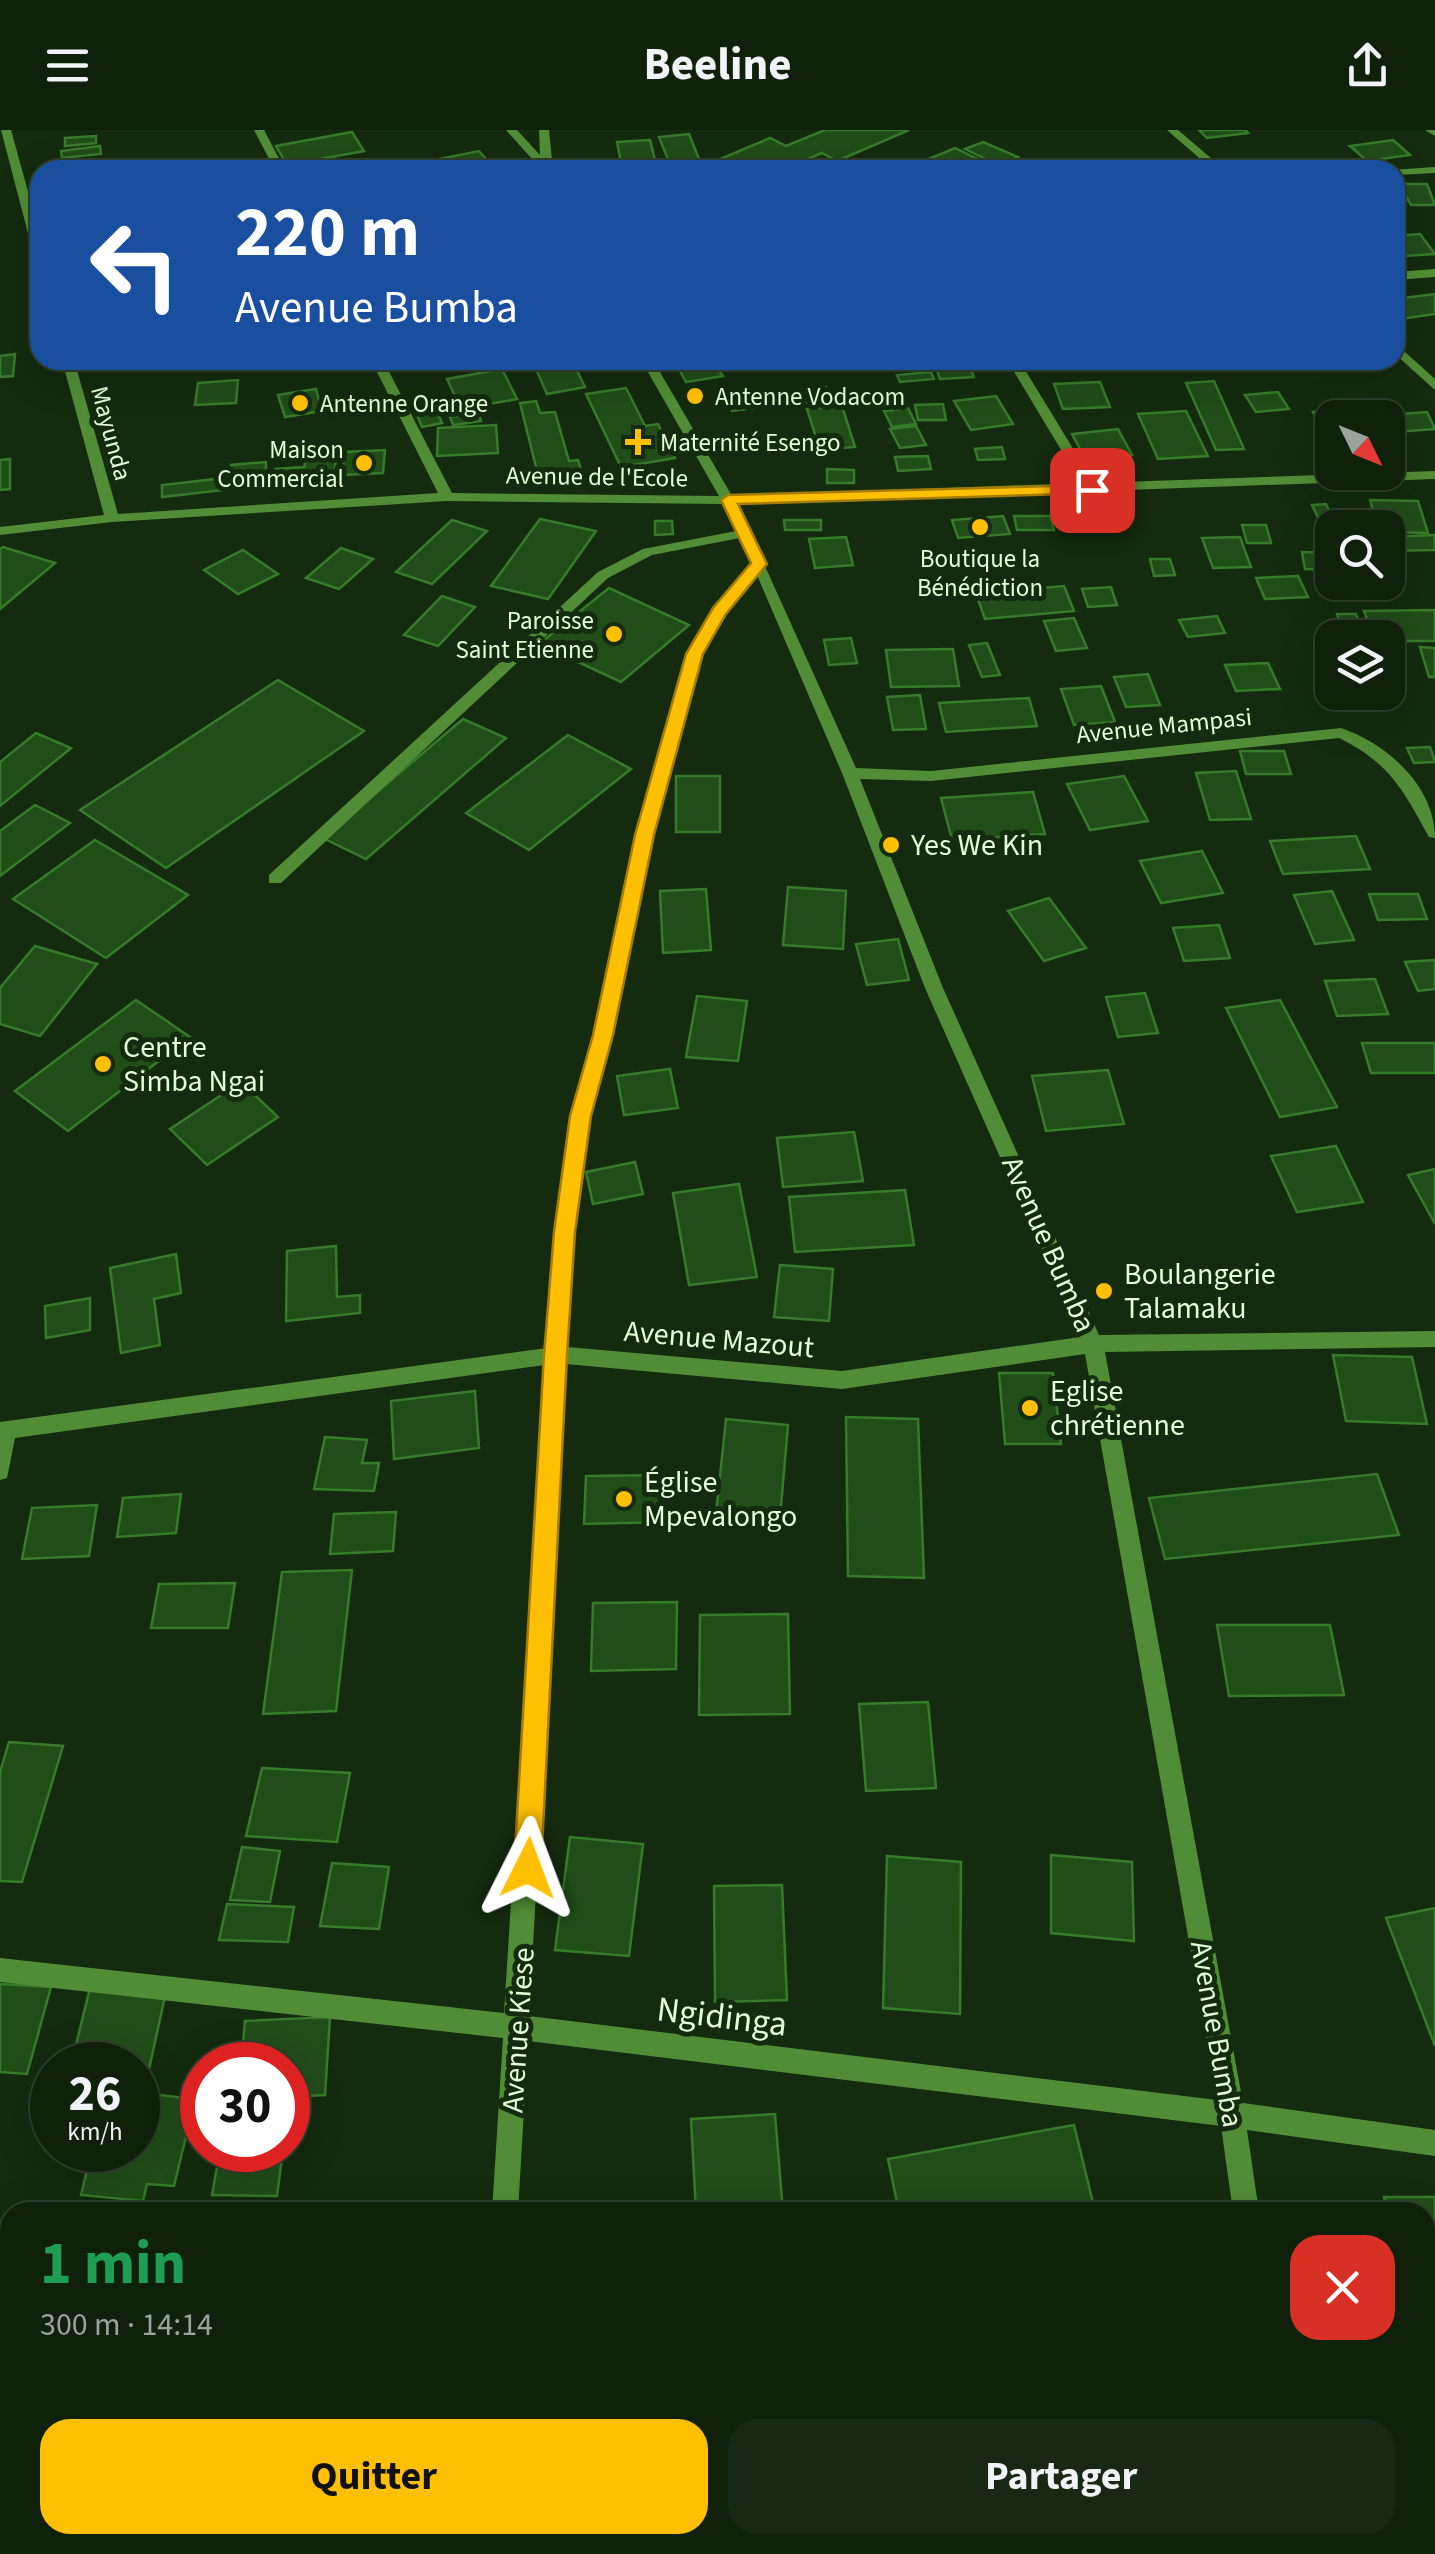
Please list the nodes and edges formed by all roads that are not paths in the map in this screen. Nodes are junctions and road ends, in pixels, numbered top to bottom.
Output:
1 (6, 130) edge
2 (259, 130) edge
3 (511, 130) edge
4 (544, 130) edge
5 (1172, 130) edge
6 (275, 160) edge
7 (539, 160) edge
8 (546, 160) edge
9 (1208, 160) edge
10 (1435, 170) edge
11 (1405, 172) edge
12 (30, 219) edge
13 (1435, 273) edge
14 (1405, 275) edge
15 (1405, 356) edge
16 (71, 370) edge
17 (382, 370) edge
18 (654, 370) edge
19 (1019, 370) edge
20 (1435, 386) edge
21 (1435, 475) edge
22 (1092, 490) junction
23 (447, 497) junction
24 (728, 500) junction
25 (112, 518) junction
26 (0, 530) edge
27 (744, 533) junction
28 (759, 564) junction
29 (850, 773) junction
30 (1435, 833) edge
31 (275, 879) dead end
32 (1435, 1338) edge
33 (1094, 1344) junction
34 (556, 1355) junction
35 (3, 1431) edge
36 (0, 1472) edge
37 (0, 1970) edge
38 (519, 2026) junction
39 (1232, 2114) junction
40 (1435, 2143) edge
41 (506, 2202) edge
42 (1245, 2202) edge

1 - 12 street
2 - 6 street
3 - 7 street
4 - 8 street
5 - 9 street
10 - 11 street
13 - 14 street
15 - 20 street
16 - 25 street, Mayunda
17 - 23 street
18 - 24 street, Avenue Bumba
19 - 22 street
21 - 22 street, Avenue de l'Ecole
22 - 24 street, Avenue de l'Ecole
23 - 24 street, Avenue de l'Ecole
23 - 25 street, Avenue de l'Ecole
24 - 27 street, Avenue Bumba
25 - 26 street, Avenue de l'Ecole
27 - 28 street, Avenue Bumba
27 - 31 street
28 - 29 street, Avenue Bumba
28 - 34 street, Avenue Kiese
29 - 30 street, Avenue Mampasi
29 - 33 street, Avenue Bumba
32 - 33 street, Avenue Mazout
33 - 34 street, Avenue Mazout
33 - 39 street, Avenue Bumba
34 - 35 street, Avenue Mazout
34 - 38 street, Avenue Kiese
35 - 36 street
37 - 38 street, Ngidinga
38 - 39 street, Ngidinga
38 - 41 street, Avenue Kiese
39 - 40 street, Ngidinga
39 - 42 street, Avenue Bumba

